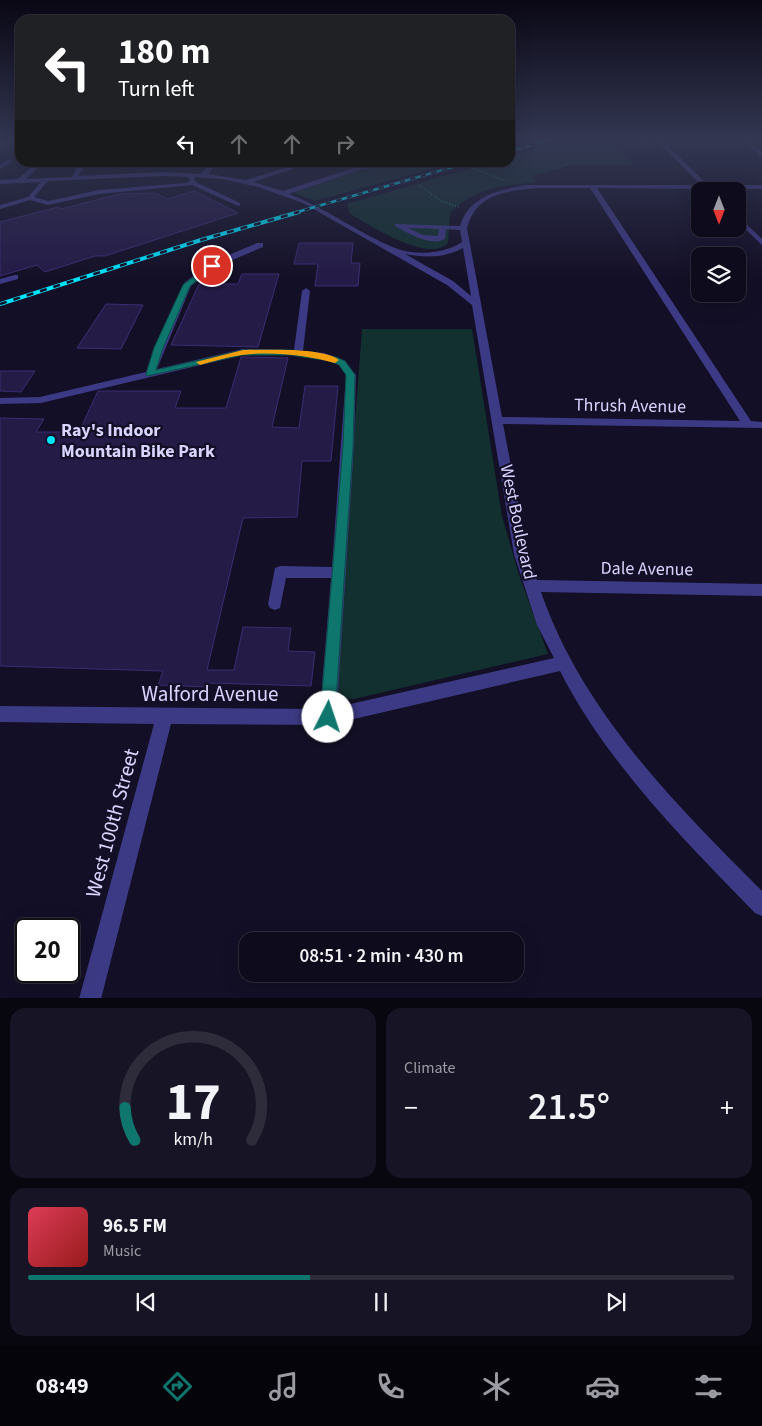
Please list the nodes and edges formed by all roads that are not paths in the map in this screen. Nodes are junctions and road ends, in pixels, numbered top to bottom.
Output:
1 (592, 186) edge
2 (40, 187) edge
3 (155, 187) edge
4 (200, 187) edge
5 (262, 187) edge
6 (302, 187) edge
7 (532, 187) edge
8 (614, 187) edge
9 (762, 187) edge
10 (746, 188) edge
11 (691, 189) edge
12 (284, 193) junction
13 (30, 198) junction
14 (238, 204) dead end
15 (1, 207) edge
16 (746, 226) edge
17 (443, 228) junction
18 (463, 228) junction
19 (466, 242) junction
20 (762, 243) edge
21 (260, 245) dead end
22 (395, 251) junction
23 (407, 258) junction
24 (16, 277) dead end
25 (460, 280) junction
26 (0, 282) edge
27 (450, 283) junction
28 (474, 289) junction
29 (306, 290) dead end
30 (476, 304) junction
31 (298, 353) junction
32 (150, 374) junction
33 (0, 401) edge
34 (498, 420) junction
35 (749, 426) junction
36 (762, 426) edge
37 (338, 573) junction
38 (531, 586) junction
39 (762, 590) edge
40 (275, 604) dead end
41 (564, 663) junction
42 (0, 714) edge
43 (164, 717) junction
44 (328, 717) junction
45 (762, 906) edge
46 (90, 998) edge

1 - 35 street
2 - 13 street
3 - 13 street
4 - 14 street
5 - 12 street
6 - 12 street
7 - 18 street, West Boulevard
8 - 11 street
9 - 10 street
12 - 22 street
13 - 15 street
16 - 20 street
17 - 17 street
17 - 18 street
18 - 19 street, West Boulevard
19 - 22 street
19 - 28 street, West Boulevard
21 - 32 street
22 - 23 street
23 - 25 street
23 - 27 street
24 - 26 street
25 - 27 street
25 - 28 street
27 - 30 street
28 - 30 street, West Boulevard
29 - 31 street
30 - 34 street, West Boulevard
31 - 32 street
31 - 37 street
32 - 33 street
34 - 35 street, Thrush Avenue
34 - 38 street, West Boulevard
35 - 36 street, Thrush Avenue
37 - 40 street
37 - 44 street
38 - 39 street, Dale Avenue
38 - 41 street, West Boulevard
41 - 44 street, Walford Avenue
41 - 45 street, West Boulevard
42 - 43 street, Walford Avenue
43 - 44 street, Walford Avenue
43 - 46 street, West 100th Street

